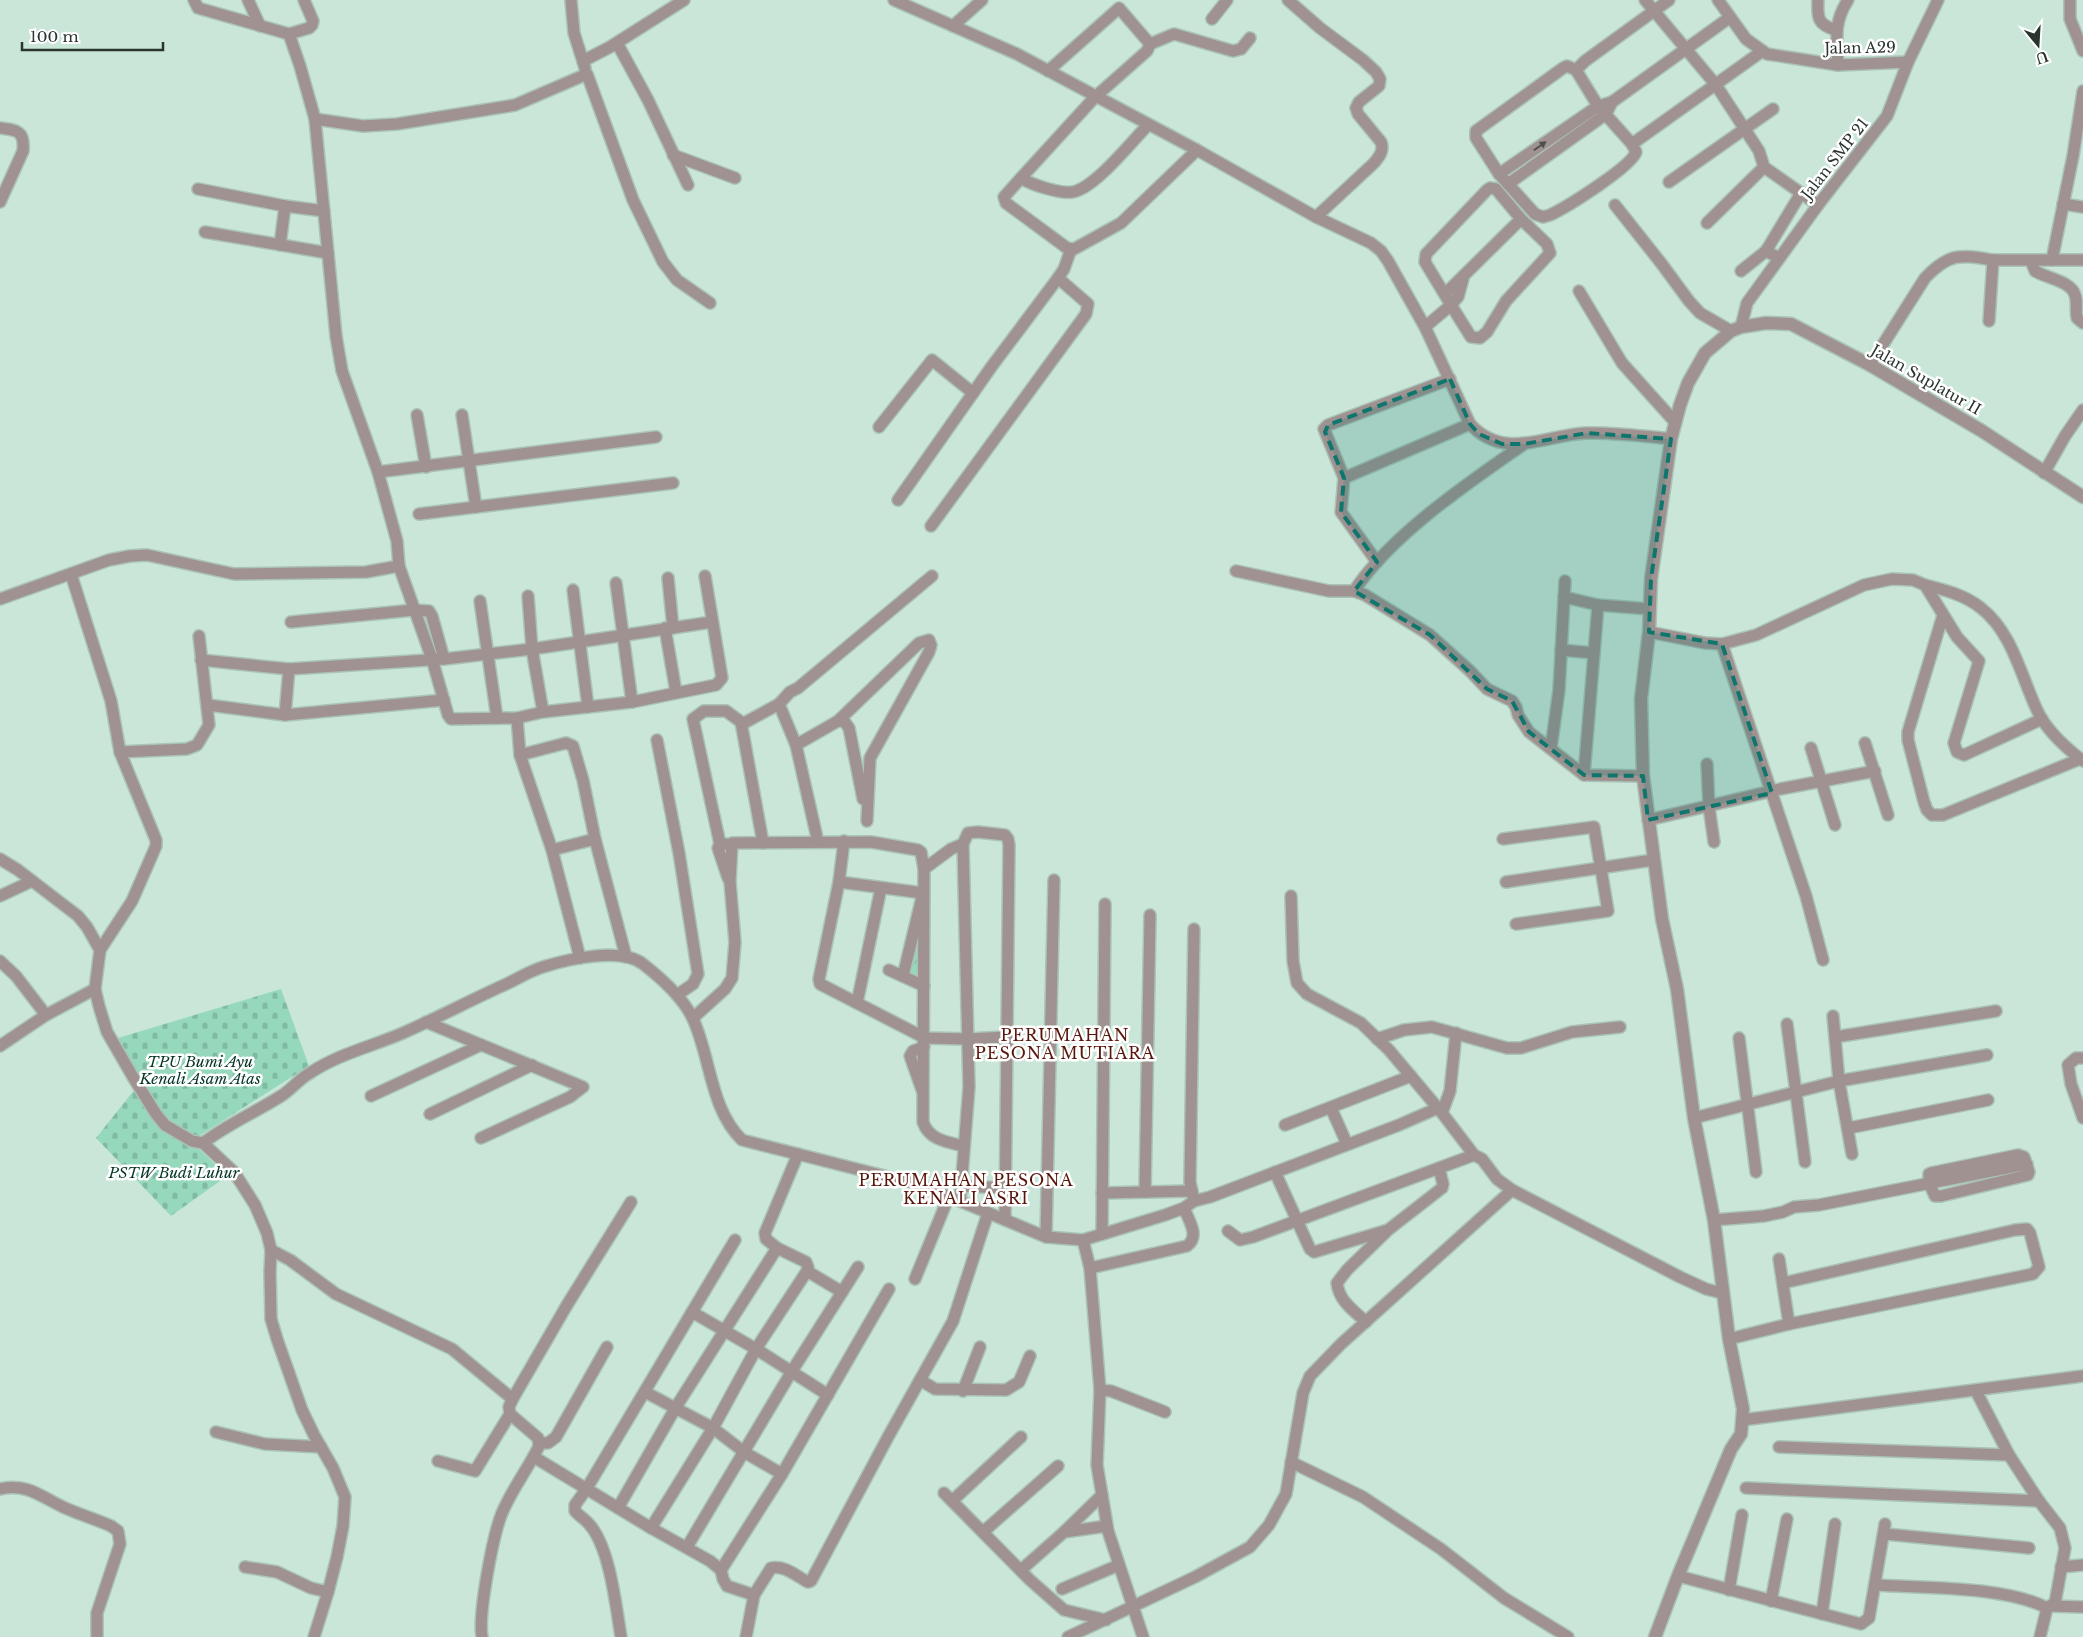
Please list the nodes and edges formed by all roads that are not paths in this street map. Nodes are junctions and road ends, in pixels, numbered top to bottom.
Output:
1 (194, 0) edge
2 (248, 0) edge
3 (304, 0) edge
4 (571, 0) edge
5 (684, 0) edge
6 (894, 0) edge
7 (982, 0) edge
8 (1227, 0) edge
9 (1288, 0) edge
10 (1645, 0) edge
11 (1669, 0) edge
12 (1718, 0) edge
13 (1818, 0) edge
14 (1848, 0) edge
15 (1938, 0) edge
16 (2070, 0) edge
17 (1123, 4) edge
18 (1655, 10) junction
19 (1729, 18) junction
20 (1212, 19) dead end
21 (260, 26) junction
22 (953, 26) junction
23 (1836, 30) junction
24 (289, 34) junction
25 (1250, 38) dead end
26 (617, 43) junction
27 (1150, 44) junction
28 (1685, 48) junction
29 (2083, 51) edge
30 (1761, 52) junction
31 (583, 61) junction
32 (1908, 62) junction
33 (1838, 65) junction
34 (1576, 70) junction
35 (1048, 71) junction
36 (587, 74) junction
37 (1716, 85) junction
38 (2083, 91) edge
39 (1095, 97) junction
40 (1773, 109) dead end
41 (1602, 110) junction
42 (315, 120) junction
43 (1148, 125) junction
44 (0, 128) edge
45 (1744, 130) junction
46 (1632, 144) junction
47 (1197, 150) junction
48 (673, 155) junction
49 (2078, 157) edge
50 (1764, 167) junction
51 (1500, 174) junction
52 (734, 178) dead end
53 (1021, 178) junction
54 (1669, 182) dead end
55 (1508, 184) junction
56 (688, 185) dead end
57 (198, 189) dead end
58 (1801, 193) junction
59 (0, 202) edge
60 (2063, 204) junction
61 (1615, 205) dead end
62 (1818, 205) junction
63 (285, 206) junction
64 (2083, 207) edge
65 (324, 212) junction
66 (1316, 217) junction
67 (1521, 219) junction
68 (1707, 223) dead end
69 (205, 232) dead end
70 (280, 245) junction
71 (1071, 249) junction
72 (1766, 251) junction
73 (328, 253) junction
74 (1779, 258) junction
75 (1993, 260) junction
76 (2052, 260) junction
77 (2083, 260) edge
78 (2031, 261) junction
79 (1741, 271) dead end
80 (1463, 277) junction
81 (1058, 278) junction
82 (1579, 291) dead end
83 (1445, 294) junction
84 (710, 303) dead end
85 (1451, 305) junction
86 (1990, 321) dead end
87 (2083, 323) edge
88 (1425, 327) junction
89 (1736, 329) junction
90 (1870, 365) junction
91 (1450, 379) junction
92 (973, 393) junction
93 (2083, 410) edge
94 (417, 415) dead end
95 (462, 415) dead end
96 (1675, 422) junction
97 (1470, 424) junction
98 (878, 427) dead end
99 (656, 437) dead end
100 (1671, 439) junction
101 (1524, 444) junction
102 (468, 462) junction
103 (426, 467) junction
104 (378, 472) junction
105 (2044, 472) junction
106 (1344, 478) junction
107 (672, 483) dead end
108 (2083, 497) edge
109 (898, 500) dead end
110 (476, 507) junction
111 (419, 514) dead end
112 (931, 526) dead end
113 (1377, 562) junction
114 (399, 566) junction
115 (1236, 572) dead end
116 (72, 574) junction
117 (705, 576) dead end
118 (932, 576) dead end
119 (668, 578) dead end
120 (1565, 581) dead end
121 (616, 583) dead end
122 (1925, 585) junction
123 (573, 590) dead end
124 (1354, 590) junction
125 (528, 596) dead end
126 (1564, 597) junction
127 (0, 599) edge
128 (480, 601) dead end
129 (1598, 605) junction
130 (414, 610) junction
131 (1650, 610) junction
132 (1943, 615) junction
133 (291, 622) dead end
134 (712, 622) junction
135 (669, 628) junction
136 (1649, 632) junction
137 (199, 636) dead end
138 (622, 636) junction
139 (578, 641) junction
140 (1722, 644) junction
141 (532, 648) junction
142 (1561, 650) junction
143 (1594, 652) junction
144 (487, 654) junction
145 (438, 659) junction
146 (201, 660) junction
147 (289, 669) junction
148 (676, 692) junction
149 (444, 700) junction
150 (632, 702) junction
151 (779, 704) junction
152 (208, 705) junction
153 (588, 707) junction
154 (543, 712) junction
155 (285, 715) junction
156 (497, 718) junction
157 (517, 718) junction
158 (2042, 719) junction
159 (838, 721) junction
160 (741, 722) junction
161 (657, 740) dead end
162 (1866, 743) dead end
163 (796, 745) junction
164 (1551, 748) junction
165 (1811, 748) dead end
166 (120, 752) junction
167 (520, 755) junction
168 (2082, 760) edge
169 (1707, 764) dead end
170 (1876, 774) junction
171 (1584, 775) junction
172 (1643, 776) junction
173 (1822, 784) junction
174 (1772, 793) junction
175 (1709, 807) junction
176 (1888, 815) dead end
177 (1648, 820) junction
178 (867, 821) junction
179 (1835, 825) dead end
180 (595, 838) junction
181 (1503, 839) dead end
182 (844, 841) junction
183 (818, 842) junction
184 (871, 842) junction
185 (1714, 842) dead end
186 (732, 843) junction
187 (763, 843) junction
188 (720, 844) junction
189 (963, 844) junction
190 (552, 850) junction
191 (0, 859) edge
192 (1653, 860) junction
193 (1600, 868) junction
194 (924, 869) junction
195 (1054, 880) dead end
196 (32, 881) junction
197 (730, 882) junction
198 (839, 882) junction
199 (1506, 882) dead end
200 (881, 888) junction
201 (923, 893) junction
202 (0, 896) edge
203 (1291, 896) dead end
204 (1105, 904) dead end
205 (1150, 915) dead end
206 (1516, 924) dead end
207 (1194, 929) dead end
208 (100, 950) junction
209 (626, 957) junction
210 (580, 958) junction
211 (1823, 960) dead end
212 (0, 961) edge
213 (889, 970) dead end
214 (902, 976) junction
215 (924, 986) junction
216 (95, 989) junction
217 (677, 995) junction
218 (857, 1003) junction
219 (1996, 1011) dead end
220 (46, 1015) junction
221 (1832, 1016) dead end
222 (692, 1018) junction
223 (426, 1022) junction
224 (1787, 1024) dead end
225 (1620, 1027) dead end
226 (1456, 1033) junction
227 (1007, 1037) junction
228 (1835, 1037) junction
229 (1739, 1038) dead end
230 (1378, 1039) junction
231 (968, 1040) junction
232 (925, 1042) junction
233 (481, 1044) junction
234 (0, 1046) edge
235 (1987, 1055) dead end
236 (2083, 1058) edge
237 (532, 1065) junction
238 (1411, 1076) junction
239 (1839, 1081) junction
240 (1795, 1093) junction
241 (370, 1096) dead end
242 (1988, 1100) dead end
243 (1747, 1104) junction
244 (1331, 1108) junction
245 (1440, 1110) junction
246 (430, 1114) dead end
247 (1694, 1118) junction
248 (2083, 1118) edge
249 (1285, 1125) dead end
250 (1849, 1128) junction
251 (481, 1138) dead end
252 (203, 1143) junction
253 (1347, 1144) junction
254 (964, 1146) junction
255 (798, 1154) junction
256 (1852, 1154) dead end
257 (1474, 1155) junction
258 (1805, 1162) dead end
259 (2027, 1164) dead end
260 (1439, 1168) junction
261 (1275, 1172) junction
262 (1756, 1172) dead end
263 (961, 1186) junction
264 (1005, 1188) junction
265 (1512, 1190) junction
266 (1145, 1192) junction
267 (1102, 1193) junction
268 (1193, 1196) junction
269 (954, 1199) junction
270 (631, 1202) dead end
271 (1184, 1208) junction
272 (988, 1213) junction
273 (1005, 1220) junction
274 (1714, 1220) junction
275 (1297, 1221) junction
276 (1388, 1230) junction
277 (1228, 1231) dead end
278 (1102, 1234) junction
279 (1046, 1237) junction
280 (735, 1240) dead end
281 (1083, 1240) junction
282 (777, 1248) junction
283 (272, 1250) junction
284 (1779, 1259) dead end
285 (858, 1267) dead end
286 (1090, 1268) junction
287 (807, 1271) junction
288 (915, 1280) dead end
289 (1783, 1283) junction
290 (889, 1289) dead end
291 (842, 1292) junction
292 (1722, 1293) junction
293 (692, 1312) junction
294 (1366, 1322) junction
295 (1789, 1324) junction
296 (722, 1331) junction
297 (1728, 1339) junction
298 (607, 1347) dead end
299 (980, 1347) dead end
300 (756, 1349) junction
301 (1030, 1356) dead end
302 (792, 1371) junction
303 (2083, 1376) edge
304 (920, 1380) junction
305 (963, 1390) junction
306 (1100, 1390) junction
307 (1976, 1391) junction
308 (645, 1392) junction
309 (828, 1395) junction
310 (512, 1400) junction
311 (676, 1407) junction
312 (1165, 1412) dead end
313 (510, 1414) junction
314 (1742, 1420) junction
315 (713, 1428) junction
316 (216, 1432) dead end
317 (1021, 1437) dead end
318 (540, 1443) junction
319 (321, 1447) junction
320 (1778, 1447) dead end
321 (744, 1452) junction
322 (2009, 1455) junction
323 (534, 1457) junction
324 (438, 1461) dead end
325 (1291, 1462) junction
326 (1058, 1466) dead end
327 (782, 1474) junction
328 (588, 1488) junction
329 (1746, 1488) dead end
330 (0, 1489) edge
331 (1102, 1495) junction
332 (2039, 1501) junction
333 (618, 1508) junction
334 (1742, 1515) dead end
335 (1787, 1519) dead end
336 (1835, 1524) dead end
337 (1107, 1526) junction
338 (651, 1528) junction
339 (984, 1532) junction
340 (1064, 1532) junction
341 (687, 1547) junction
342 (2029, 1548) dead end
343 (1119, 1564) junction
344 (2083, 1565) edge
345 (245, 1567) dead end
346 (2061, 1567) junction
347 (721, 1570) junction
348 (1021, 1570) junction
349 (1678, 1576) junction
350 (1876, 1585) junction
351 (1062, 1589) dead end
352 (1729, 1590) junction
353 (328, 1592) junction
354 (754, 1595) junction
355 (1771, 1600) junction
356 (1133, 1607) junction
357 (2049, 1607) junction
358 (2083, 1607) edge
359 (1822, 1614) junction
360 (1106, 1620) junction
361 (97, 1637) edge
362 (314, 1637) edge
363 (482, 1637) edge
364 (621, 1637) edge
365 (746, 1637) edge
366 (1068, 1637) edge
367 (1143, 1637) edge
368 (1568, 1637) edge
369 (1655, 1637) edge
370 (2040, 1637) edge

1 - 21 street
2 - 21 street
3 - 24 street
4 - 31 street
5 - 26 street
6 - 22 street
7 - 22 street
8 - 20 street
9 - 66 street
10 - 18 street
11 - 18 street
12 - 19 street, Jalan A29
13 - 23 street
14 - 23 street
15 - 32 street, Jalan SMP 21
16 - 29 street
17 - 27 street
17 - 35 street
18 - 28 street
18 - 34 street
19 - 28 street
19 - 30 street, Jalan A29
21 - 24 street
22 - 35 street
23 - 33 street
24 - 42 street
25 - 27 street
26 - 31 street
26 - 48 street
27 - 39 street
28 - 37 street
28 - 41 street
30 - 33 street, Jalan A29
30 - 37 street
31 - 36 street
32 - 33 street, Jalan A29
32 - 62 street, Jalan SMP 21
34 - 41 street
34 - 51 street
35 - 39 street
36 - 42 street
36 - 84 street
37 - 45 street
37 - 46 street
38 - 49 street
39 - 43 street
39 - 53 street
40 - 45 street
41 - 46 street
51 -> 41 street
41 - 55 street
42 - 65 street
43 - 47 street
43 - 53 street
44 - 59 street
45 - 50 street
45 - 54 street
46 - 55 street
47 - 66 street
47 - 71 street
48 - 52 street
48 - 56 street
49 - 60 street
50 - 58 street
50 - 68 street
51 - 55 street
53 - 71 street
57 - 63 street
58 - 62 street
58 - 72 street
60 - 64 street
60 - 76 street
61 - 89 street
62 - 74 street, Jalan SMP 21
63 - 65 street
63 - 70 street
65 - 73 street
66 - 88 street
67 - 80 street
67 - 83 street
67 - 85 street
69 - 70 street
70 - 73 street
71 - 81 street
72 - 74 street
72 - 79 street
73 - 104 street
74 - 89 street, Jalan SMP 21
75 - 78 street
75 - 86 street
75 - 90 street
76 - 77 street
76 - 78 street
78 - 87 street
80 - 83 street
80 - 85 street
81 - 92 street
81 - 112 street
82 - 96 street
83 - 85 street
85 - 88 street
88 - 91 street
89 - 90 street, Jalan Suplatur II
89 - 96 street
90 - 105 street, Jalan Suplatur II
91 - 97 street
91 - 106 street
92 - 98 street
92 - 109 street
93 - 105 street
94 - 103 street
95 - 102 street
96 - 100 street
97 - 101 street
97 - 106 street
99 - 102 street
100 - 101 street
100 - 131 street
101 - 113 street
102 - 103 street
102 - 110 street
103 - 104 street
104 - 114 street
105 - 108 street, Jalan Suplatur II
106 - 113 street
107 - 110 street
110 - 111 street
113 - 124 street
114 - 116 street
114 - 130 street
115 - 124 street
116 - 127 street
116 - 166 street
117 - 134 street
118 - 151 street
119 - 135 street
120 - 126 street
121 - 138 street
122 - 132 street
122 - 140 street
122 - 158 street
123 - 139 street
124 - 164 street
125 - 141 street
126 - 129 street
126 - 142 street
128 - 144 street
129 - 131 street
129 - 143 street
130 - 133 street
130 - 145 street
131 - 136 street
132 - 158 street
132 - 168 street
134 - 135 street
134 - 148 street
135 - 138 street
135 - 148 street
136 - 140 street
136 - 172 street
137 - 146 street
138 - 139 street
138 - 150 street
139 - 141 street
139 - 153 street
140 - 174 street
141 - 144 street
141 - 154 street
142 - 143 street
142 - 164 street
143 - 171 street
144 - 145 street
144 - 156 street
145 - 147 street
145 - 149 street
146 - 147 street
146 - 152 street
147 - 155 street
148 - 150 street
149 - 155 street
149 - 156 street
150 - 153 street
151 - 160 street
151 - 163 street
152 - 155 street
152 - 166 street
153 - 154 street
154 - 157 street
156 - 157 street
157 - 167 street
158 - 168 street
159 - 163 street
159 - 178 street
159 - 178 street
160 - 187 street
160 - 188 street
161 - 217 street
162 - 170 street
163 - 183 street
164 - 171 street
165 - 173 street
166 - 208 street
167 - 180 street
167 - 190 street
169 - 175 street
170 - 173 street
170 - 176 street
171 - 172 street
172 - 177 street
173 - 174 street
173 - 179 street
174 - 175 street
174 - 211 street
175 - 177 street
175 - 185 street
177 - 192 street
178 - 184 street
180 - 190 street
180 - 209 street
181 - 193 street
182 - 183 street
182 - 184 street
182 - 198 street
183 - 187 street
184 - 194 street
186 - 187 street
186 - 188 street
186 - 197 street
188 - 197 street
189 - 194 street
189 - 227 street
189 - 231 street
190 - 210 street
191 - 196 street
192 - 193 street
192 - 247 street
193 - 199 street
193 - 206 street
194 - 201 street
195 - 279 street
196 - 202 street
196 - 208 street
197 - 222 street
198 - 200 street
198 - 218 street
200 - 201 street
200 - 218 street
201 - 214 street
201 - 215 street
203 - 230 street
204 - 267 street
205 - 266 street
207 - 268 street
208 - 216 street
209 - 210 street
209 - 217 street
210 - 223 street
212 - 220 street
213 - 214 street
214 - 215 street
215 - 232 street
216 - 220 street
216 - 252 street
217 - 222 street
218 - 232 street
219 - 228 street
220 - 234 street
221 - 228 street
222 - 255 street
223 - 233 street
223 - 252 street
224 - 240 street
225 - 226 street
226 - 230 street
226 - 245 street
227 - 231 street
227 - 264 street
228 - 239 street
229 - 243 street
230 - 238 street
231 - 232 street
231 - 254 street
232 - 254 street
233 - 237 street
233 - 241 street
235 - 239 street
236 - 248 street
237 - 246 street
237 - 251 street
238 - 244 street
238 - 245 street
239 - 240 street
239 - 250 street
240 - 243 street
240 - 258 street
242 - 250 street
243 - 247 street
243 - 262 street
244 - 249 street
244 - 253 street
245 - 253 street
245 - 257 street
247 - 274 street
250 - 256 street
252 - 283 street
253 - 261 street
254 - 263 street
255 - 269 street
255 - 282 street
257 - 260 street
257 - 265 street
259 - 274 street
260 - 275 street
260 - 276 street
261 - 268 street
261 - 275 street
263 - 264 street
263 - 269 street
264 - 273 street
265 - 292 street
265 - 294 street
266 - 267 street
266 - 268 street
267 - 278 street
268 - 271 street
269 - 272 street
269 - 288 street
270 - 310 street
271 - 278 street
271 - 286 street
272 - 273 street
272 - 304 street
273 - 279 street
274 - 292 street
275 - 276 street
275 - 277 street
276 - 294 street
278 - 281 street
279 - 281 street
280 - 293 street
281 - 286 street
282 - 287 street
282 - 296 street
283 - 310 street
283 - 319 street
284 - 289 street
285 - 291 street
286 - 306 street
287 - 291 street
287 - 300 street
289 - 295 street
289 - 295 street
290 - 309 street
291 - 302 street
292 - 297 street
293 - 296 street
293 - 308 street
294 - 325 street
295 - 297 street
296 - 300 street
296 - 311 street
297 - 314 street
298 - 318 street
299 - 305 street
300 - 302 street
300 - 315 street
301 - 305 street
302 - 309 street
302 - 321 street
303 - 307 street
304 - 305 street
304 - 354 street
306 - 312 street
306 - 331 street
307 - 314 street
307 - 322 street
308 - 311 street
308 - 328 street
309 - 327 street
310 - 313 street
311 - 315 street
311 - 333 street
313 - 318 street
313 - 324 street
314 - 349 street
315 - 321 street
315 - 338 street
316 - 319 street
317 - 339 street
318 - 323 street
319 - 353 street
320 - 322 street
321 - 327 street
321 - 341 street
322 - 332 street
323 - 328 street
323 - 363 street
325 - 356 street
325 - 368 street
326 - 339 street
327 - 347 street
328 - 333 street
328 - 364 street
329 - 332 street
330 - 361 street
331 - 337 street
331 - 340 street
332 - 346 street
333 - 338 street
334 - 352 street
335 - 355 street
336 - 359 street
337 - 340 street
337 - 343 street
338 - 341 street
339 - 348 street
340 - 348 street
341 - 347 street
342 - 350 street
343 - 351 street
343 - 356 street
344 - 346 street
345 - 353 street
346 - 357 street
347 - 354 street
348 - 360 street
349 - 352 street
349 - 369 street
350 - 357 street
350 - 359 street
352 - 355 street
353 - 362 street
354 - 365 street
355 - 359 street
356 - 360 street
356 - 367 street
357 - 358 street
357 - 370 street
360 - 366 street

